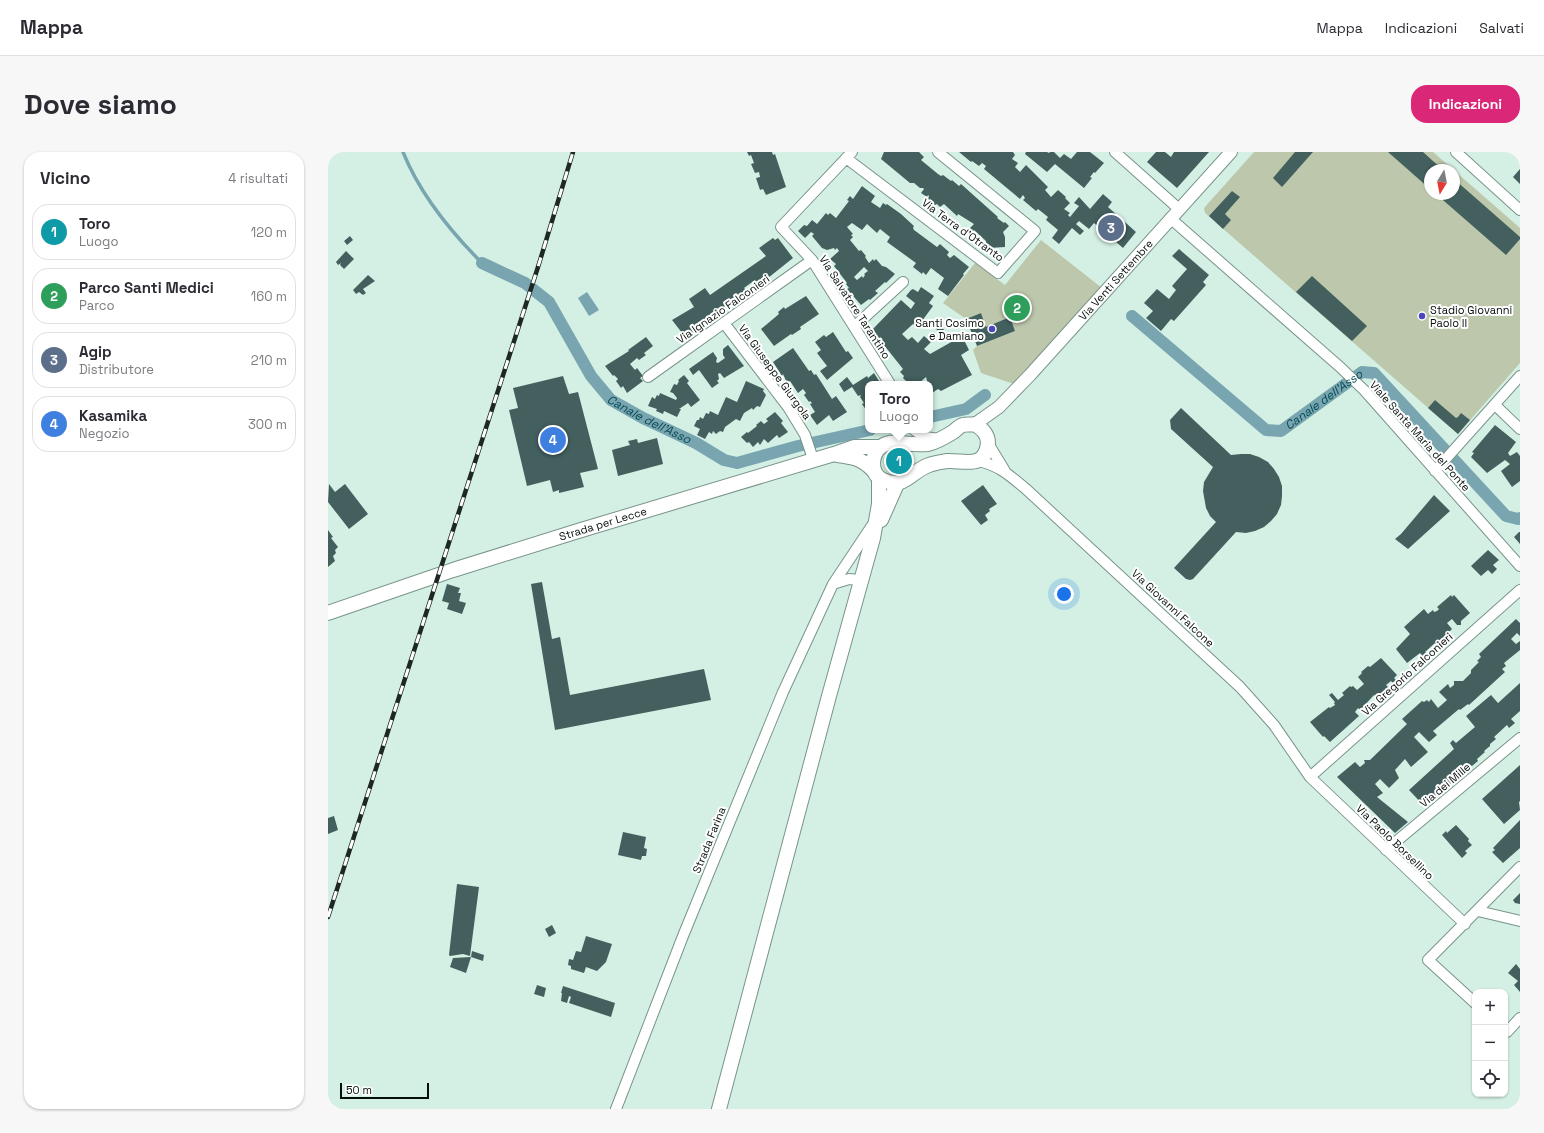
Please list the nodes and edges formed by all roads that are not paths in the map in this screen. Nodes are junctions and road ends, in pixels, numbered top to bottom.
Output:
1 (938, 152) edge
2 (1115, 152) edge
3 (1231, 152) edge
4 (1456, 152) edge
5 (849, 155) edge
6 (1179, 209) junction
7 (1520, 210) edge
8 (1170, 218) junction
9 (812, 260) junction
10 (903, 282) dead end
11 (724, 323) junction
12 (854, 327) junction
13 (1520, 376) edge
14 (648, 377) dead end
15 (888, 381) edge
16 (1495, 405) junction
17 (999, 407) junction
18 (975, 424) junction
19 (1520, 429) edge
20 (919, 433) edge
21 (939, 439) junction
22 (987, 439) junction
23 (879, 447) junction
24 (834, 454) junction
25 (812, 455) junction
26 (978, 461) junction
27 (1439, 468) junction
28 (1005, 470) junction
29 (876, 474) junction
30 (897, 484) junction
31 (876, 520) junction
32 (873, 538) junction
33 (1520, 566) edge
34 (860, 580) junction
35 (833, 584) junction
36 (1520, 590) edge
37 (328, 613) edge
38 (1520, 738) edge
39 (1310, 777) junction
40 (1386, 850) junction
41 (1520, 867) edge
42 (1478, 911) junction
43 (1520, 921) edge
44 (1464, 924) junction
45 (1472, 1000) edge
46 (1520, 1018) edge
47 (1508, 1031) edge
48 (616, 1109) edge
49 (719, 1109) edge

1 - 5 street, Via Terra d'Otranto
2 - 6 street
3 - 6 street, Via Venti Settembre
4 - 7 street
5 - 9 street, Via Salvatore Tarantino
6 - 8 street, Via Venti Settembre
8 - 17 street, Via Venti Settembre
8 - 27 street, Viale Santa Maria del Ponte
9 - 11 street, Via Ignazio Falconieri
9 - 12 street, Via Salvatore Tarantino
10 - 12 street
11 - 14 street, Via Ignazio Falconieri
11 - 25 street, Via Giuseppe Giurgola
12 - 15 street, Via Salvatore Tarantino
13 - 16 street
16 - 19 street
16 - 27 street
17 - 18 street, Via Venti Settembre
17 - 22 street, Via Venti Settembre
18 - 21 main road, Strada per Lecce
18 - 22 main road
20 - 21 street
21 - 23 main road, Strada per Lecce
22 - 26 main road
22 - 28 street, Via Giovanni Falcone
23 - 24 main road, Strada per Lecce
23 - 29 main road
24 - 25 main road, Strada per Lecce
24 - 29 main road
25 - 37 main road, Strada per Lecce
26 - 28 street, Via Giovanni Falcone
26 - 30 main road
27 - 33 street, Viale Santa Maria del Ponte
28 - 39 street, Via Giovanni Falcone
29 - 30 main road
29 - 31 main road
30 - 32 main road
31 - 32 main road
31 - 35 street, Strada Farina
32 - 34 main road
34 - 35 street
34 - 49 main road
35 - 48 street, Strada Farina
36 - 39 street, Via Gregorio Falconieri
38 - 40 street, Via dei Mille
39 - 40 street, Via Paolo Borsellino
40 - 44 street, Via Paolo Borsellino
41 - 42 street
42 - 43 street
42 - 44 street
44 - 45 street
46 - 47 street

